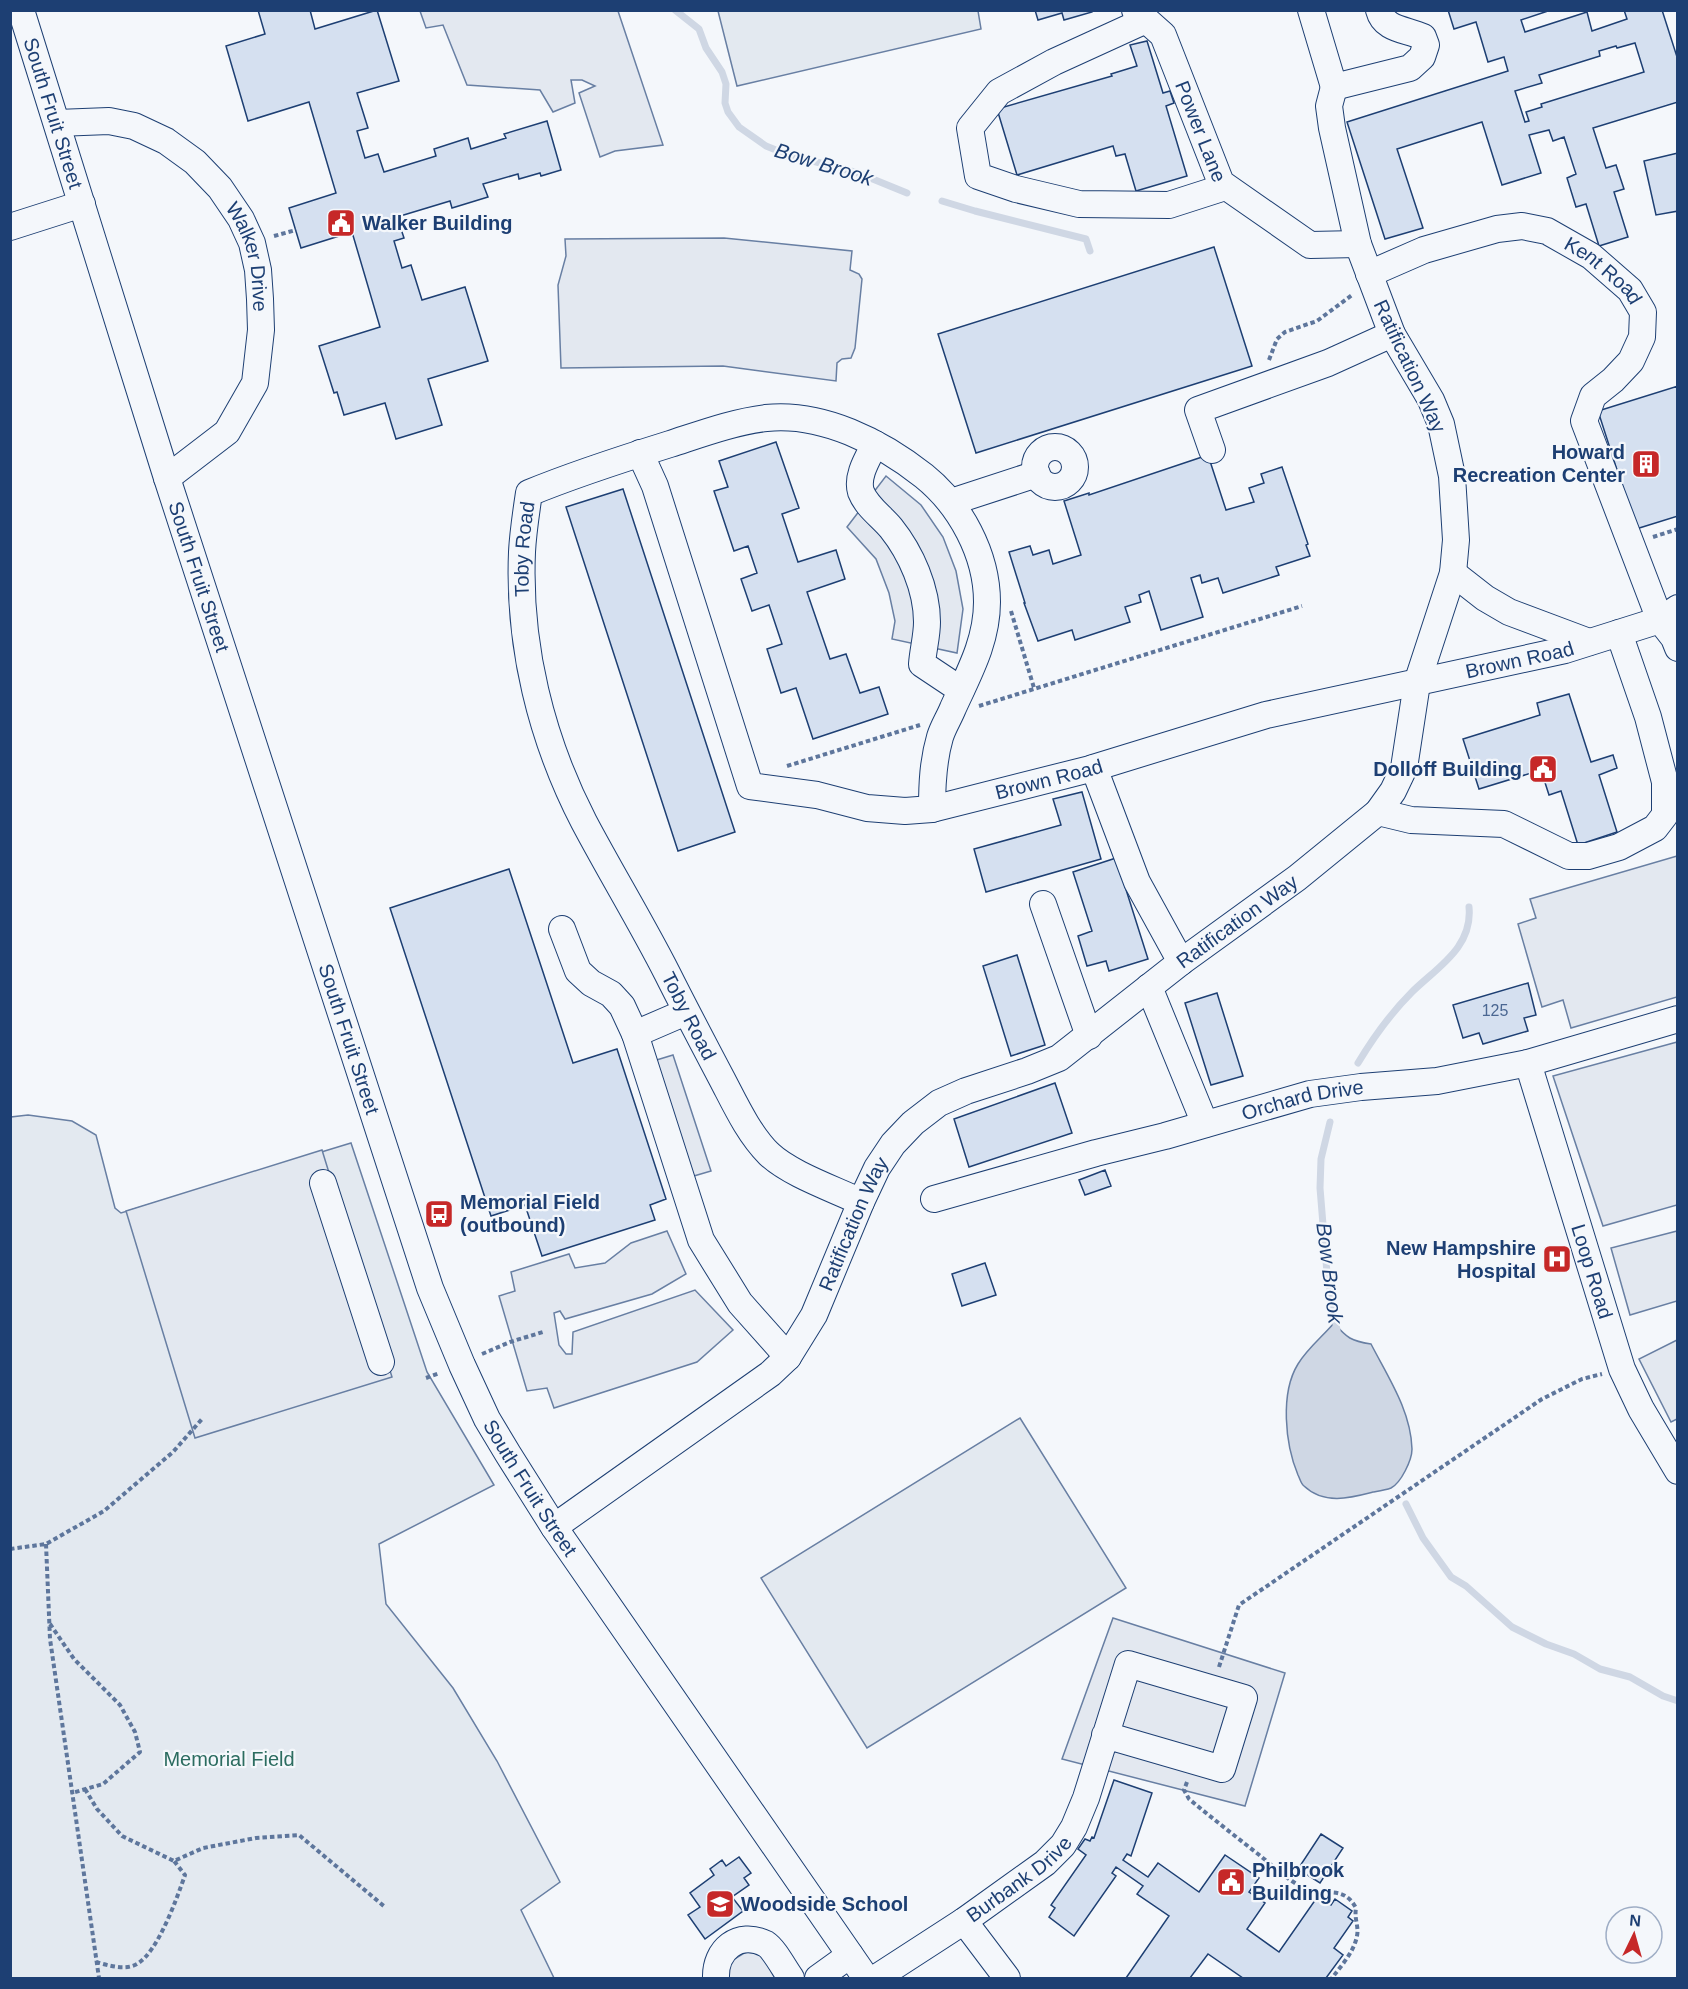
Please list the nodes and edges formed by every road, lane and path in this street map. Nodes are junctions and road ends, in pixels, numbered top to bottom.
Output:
1 (21, 10) edge
2 (1311, 10) edge
3 (1378, 10) edge
4 (1141, 15) edge
5 (1334, 87) junction
6 (57, 123) junction
7 (1225, 187) junction
8 (82, 204) junction
9 (10, 227) edge
10 (296, 230) dead end
11 (271, 237) dead end
12 (1358, 244) junction
13 (1369, 274) junction
14 (1352, 295) dead end
15 (1392, 334) junction
16 (1268, 360) dead end
17 (875, 444) junction
18 (1212, 450) dead end
19 (640, 453) junction
20 (1037, 474) dead end
21 (167, 478) junction
22 (951, 502) junction
23 (1453, 573) junction
24 (1302, 606) dead end
25 (1010, 609) dead end
26 (1669, 614) edge
27 (1619, 633) junction
28 (1589, 642) junction
29 (1677, 648) edge
30 (1417, 683) junction
31 (1034, 688) junction
32 (966, 699) junction
33 (929, 722) dead end
34 (781, 768) dead end
35 (1094, 768) junction
36 (932, 809) junction
37 (1378, 812) junction
38 (1043, 904) dead end
39 (562, 929) dead end
40 (1180, 962) junction
41 (1149, 987) junction
42 (687, 1012) junction
43 (1677, 1019) edge
44 (635, 1034) junction
45 (1089, 1036) junction
46 (1528, 1063) junction
47 (1205, 1124) junction
48 (323, 1184) dead end
49 (934, 1199) dead end
50 (861, 1202) junction
51 (543, 1332) dead end
52 (510, 1342) dead end
53 (788, 1358) junction
54 (381, 1362) dead end
55 (1604, 1373) dead end
56 (202, 1419) dead end
57 (1677, 1470) edge
58 (554, 1527) junction
59 (46, 1544) junction
60 (10, 1549) edge
61 (49, 1623) junction
62 (1223, 1653) dead end
63 (1105, 1735) junction
64 (86, 1790) junction
65 (1185, 1790) dead end
66 (72, 1793) junction
67 (174, 1861) junction
68 (385, 1907) dead end
69 (964, 1921) junction
70 (850, 1955) junction
71 (96, 1962) junction
72 (99, 1978) edge
73 (716, 1978) edge
74 (791, 1978) edge
75 (818, 1978) edge
76 (866, 1978) edge
77 (876, 1978) edge
78 (1007, 1978) edge
79 (1332, 1978) edge

1 - 6 street, South Fruit Street
2 - 5 street
3 - 5 street
4 - 7 street, Power Lane
4 - 7 street
5 - 12 street, Ratification Way
6 - 8 street, South Fruit Street
6 - 21 street, Walker Drive
7 - 12 street, Power Lane
8 - 9 street
8 - 21 street, South Fruit Street
10 - 11 path
12 - 13 street, Ratification Way
13 - 15 street, Ratification Way
13 - 26 street, Kent Road
14 - 16 path
15 - 18 street
15 - 23 street, Ratification Way
17 - 19 street, Toby Road
17 - 22 street, Toby Road
17 - 32 street
19 - 36 street, Brown Road
19 - 42 street, Toby Road
20 - 22 street
21 - 58 street, South Fruit Street
22 - 32 street, Toby Road
23 - 28 street
23 - 30 street, Ratification Way
24 - 31 path
25 - 31 path
26 - 27 street, Brown Road
26 - 29 street, Kent Road
27 - 28 street, Brown Road
27 - 37 street
28 - 30 street, Brown Road
30 - 35 street, Brown Road
30 - 37 street, Ratification Way
31 - 32 path
32 - 36 street, Toby Road
33 - 34 path
35 - 36 street, Brown Road
35 - 40 street
37 - 40 street, Ratification Way
38 - 45 street
39 - 44 street
40 - 41 street, Ratification Way
41 - 45 street, Ratification Way
41 - 47 street
42 - 44 street
42 - 50 street, Toby Road
43 - 46 street, Orchard Drive
44 - 53 street
45 - 50 street, Ratification Way
46 - 47 street, Orchard Drive
46 - 57 street, Loop Road
47 - 49 street, Orchard Drive
48 - 54 street
50 - 53 street, Ratification Way
51 - 52 path
53 - 58 street, Ratification Way
55 - 62 path
56 - 59 path
58 - 70 street, South Fruit Street
59 - 60 path
59 - 61 path
61 - 64 path
61 - 66 path
63 - 63 street, Burbank Drive
63 - 69 street, Burbank Drive
64 - 66 path
64 - 67 path
65 - 79 path
66 - 71 path
67 - 68 path
67 - 71 path
69 - 77 street, Burbank Drive
69 - 78 street
70 - 75 street
70 - 76 street, South Fruit Street
71 - 72 path
73 - 74 street

